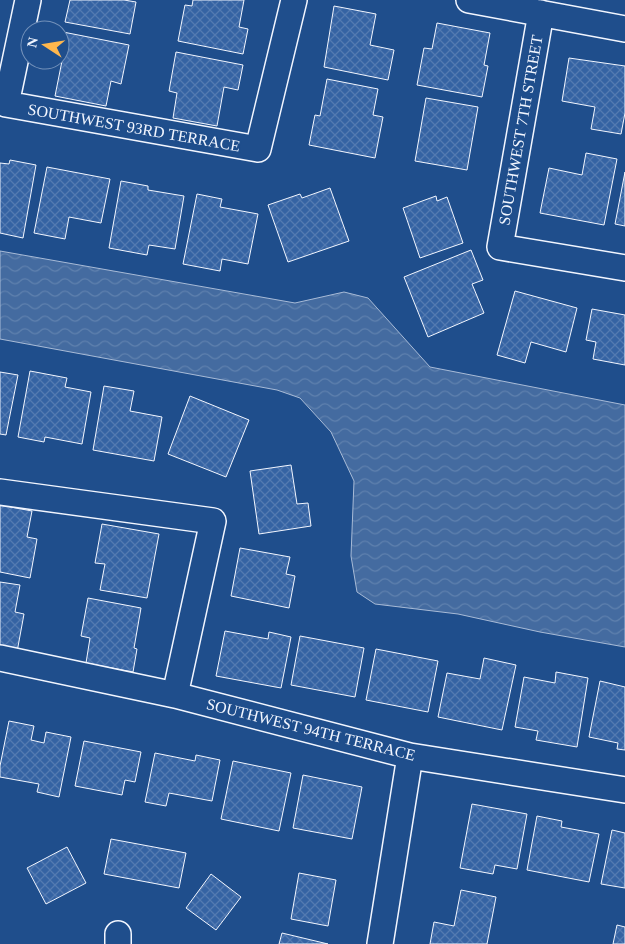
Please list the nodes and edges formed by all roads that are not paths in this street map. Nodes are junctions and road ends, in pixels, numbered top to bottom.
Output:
1 (28, 0) edge
2 (294, 0) edge
3 (469, 0) edge
4 (541, 13) junction
5 (625, 29) edge
6 (625, 268) edge
7 (0, 492) edge
8 (0, 658) edge
9 (175, 695) junction
10 (410, 756) junction
11 (625, 790) edge
12 (380, 944) edge

1 - 2 street, SOUTHWEST 93RD TERRACE
3 - 4 street
4 - 5 street
4 - 6 street, SOUTHWEST 7TH STREET
7 - 9 street
8 - 9 street, SOUTHWEST 94TH TERRACE
9 - 10 street, SOUTHWEST 94TH TERRACE
10 - 11 street, SOUTHWEST 94TH TERRACE
10 - 12 street

